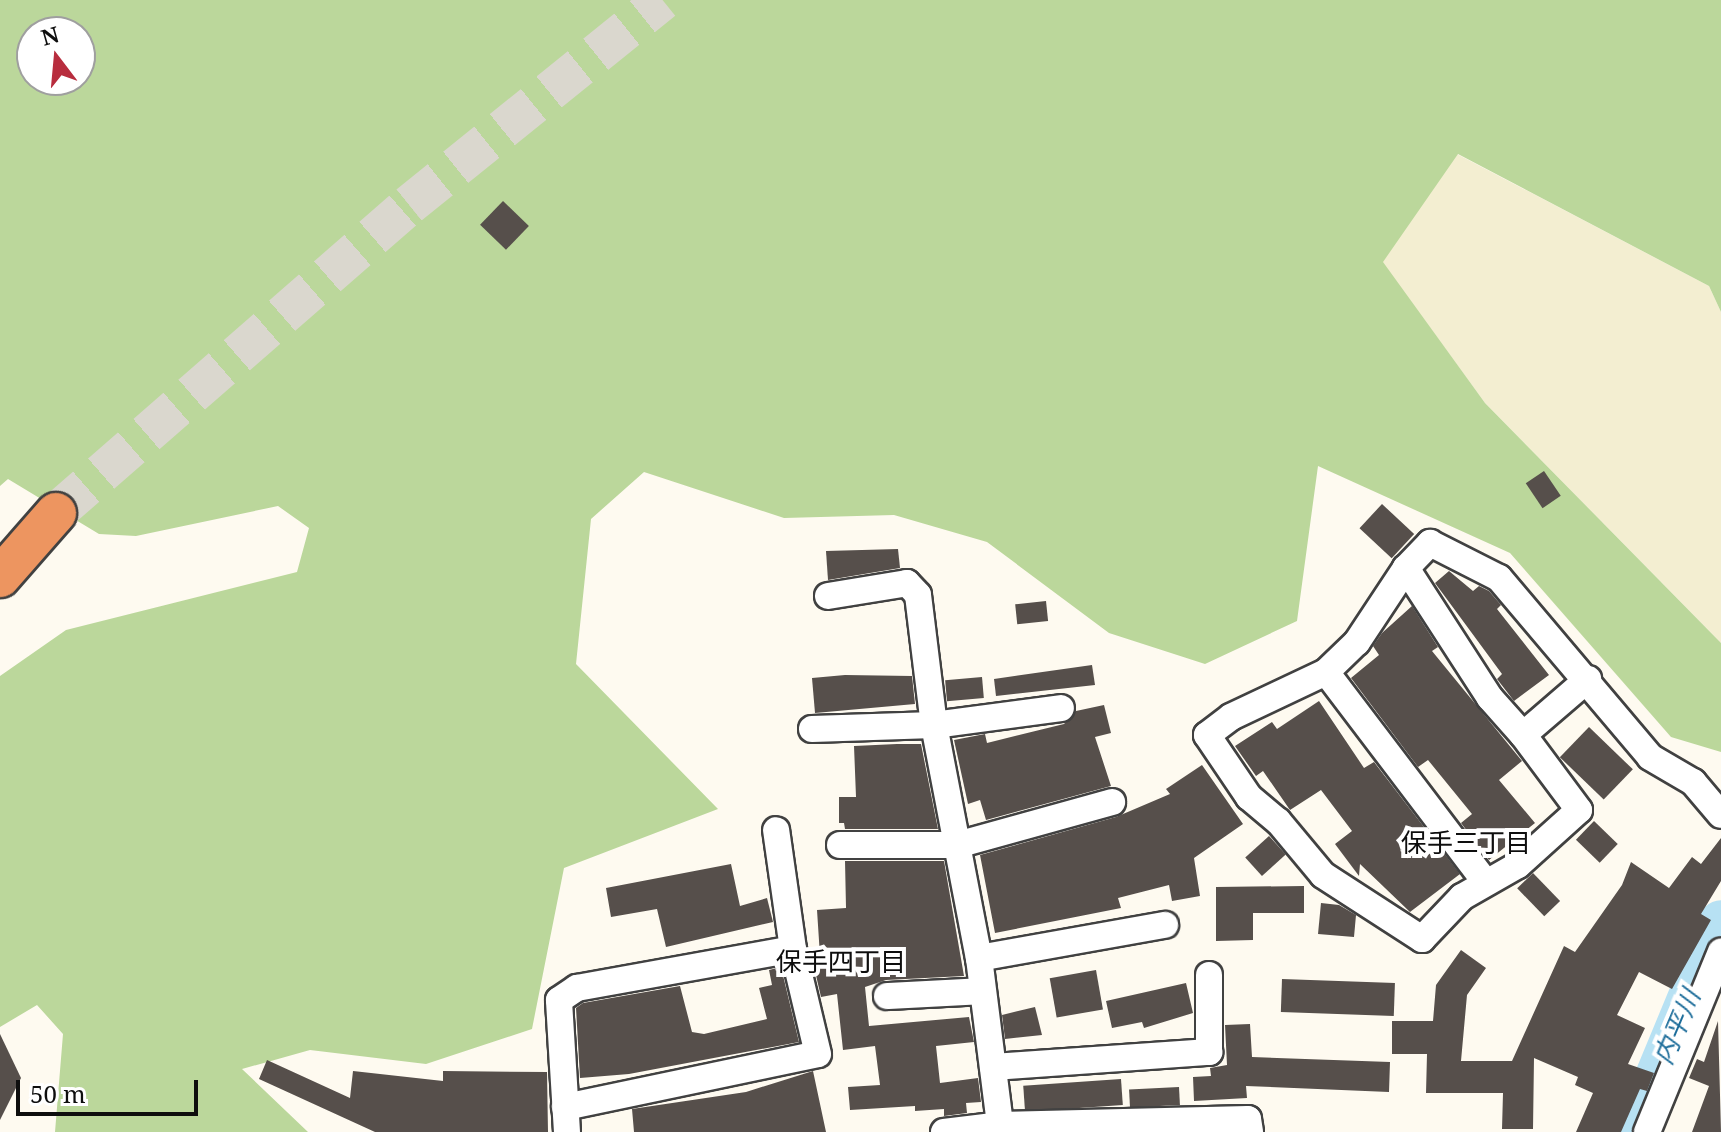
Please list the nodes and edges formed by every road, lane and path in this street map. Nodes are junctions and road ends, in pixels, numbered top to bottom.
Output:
1 (56, 513) tunnel mouth
2 (1406, 568) junction
3 (0, 577) edge
4 (828, 596) dead end
5 (1326, 672) junction
6 (1588, 679) junction
7 (1061, 708) dead end
8 (934, 725) junction
9 (812, 729) dead end
10 (1523, 735) junction
11 (1112, 802) dead end
12 (1721, 815) edge
13 (776, 830) dead end
14 (840, 845) dead end
15 (957, 845) junction
16 (1484, 880) junction
17 (1165, 925) dead end
18 (793, 949) junction
19 (1721, 952) edge
20 (979, 958) junction
21 (1209, 975) dead end
22 (981, 991) junction
23 (887, 996) dead end
24 (993, 1067) junction
25 (566, 1119) edge
26 (1000, 1125) junction
27 (944, 1132) edge
28 (1250, 1132) edge
29 (1647, 1132) edge

1 - 3 highway
2 - 5 street
2 - 6 street
2 - 10 street
4 - 8 street
5 - 16 street
5 - 16 street
6 - 10 street
6 - 12 street
7 - 8 street
8 - 9 street
8 - 15 street
10 - 16 street
11 - 15 street
13 - 18 street
14 - 15 street
15 - 20 street
17 - 20 street
18 - 25 street
18 - 25 street
19 - 29 street
20 - 22 street
21 - 24 street
22 - 23 street
22 - 24 street
24 - 26 street
26 - 27 street
26 - 28 street

